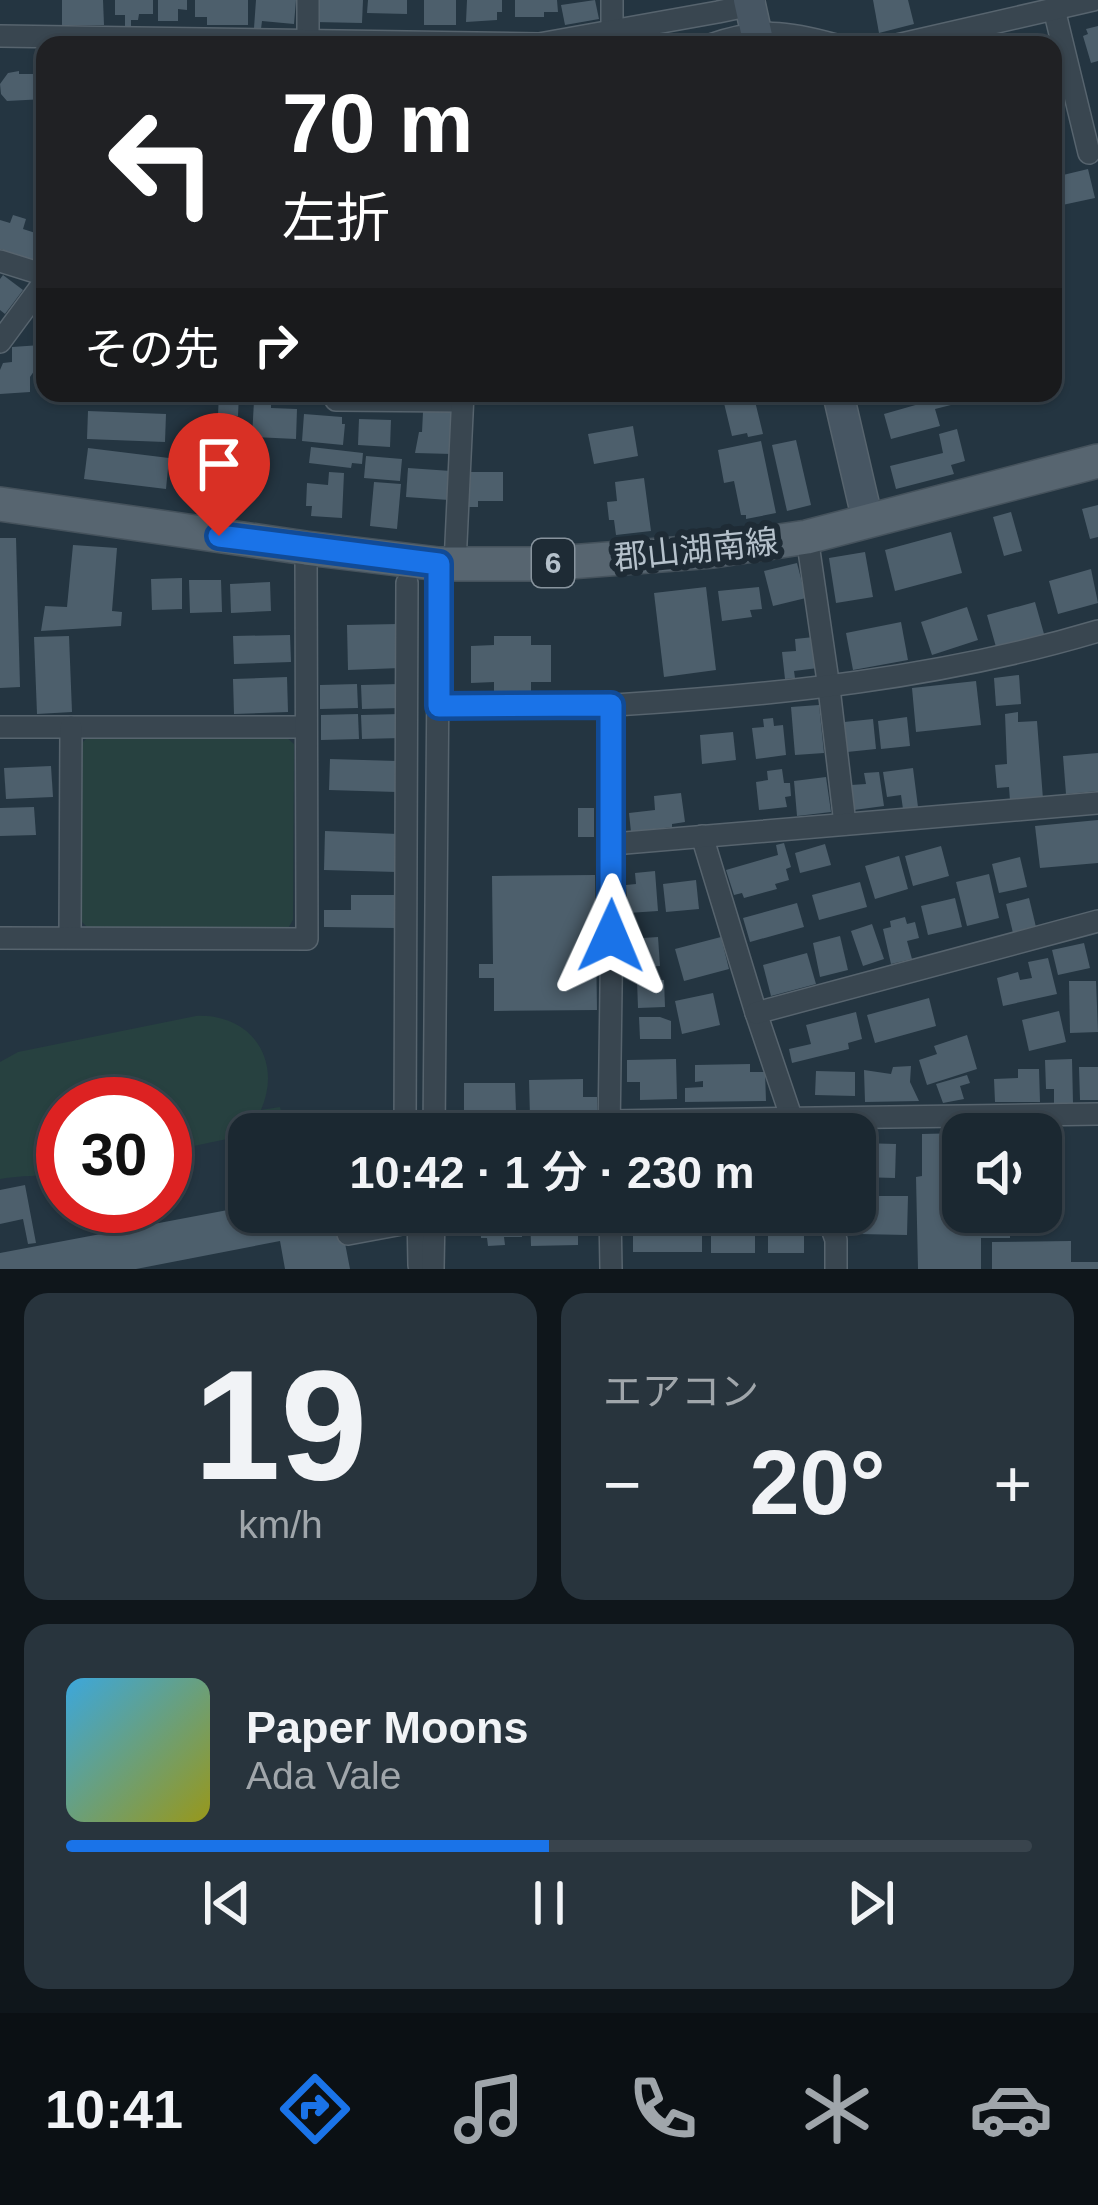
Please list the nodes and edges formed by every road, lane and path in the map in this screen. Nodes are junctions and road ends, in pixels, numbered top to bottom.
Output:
1 (308, 0) edge
2 (612, 0) edge
3 (1093, 0) edge
4 (1054, 9) junction
5 (753, 16) edge
6 (612, 32) junction
7 (0, 36) edge
8 (308, 36) edge
9 (588, 36) edge
10 (723, 36) edge
11 (802, 36) edge
12 (936, 36) edge
13 (1061, 36) edge
14 (36, 37) edge
15 (1062, 42) edge
16 (1089, 153) dead end
17 (0, 261) edge
18 (36, 275) edge
19 (36, 291) edge
20 (0, 342) edge
21 (461, 402) edge
22 (840, 402) edge
23 (1098, 461) edge
24 (0, 504) edge
25 (868, 522) junction
26 (807, 537) junction
27 (306, 548) junction
28 (430, 576) junction
29 (1098, 631) edge
30 (830, 688) junction
31 (611, 705) junction
32 (439, 706) junction
33 (0, 727) edge
34 (71, 727) junction
35 (305, 727) junction
36 (1098, 802) edge
37 (845, 824) junction
38 (702, 836) junction
39 (613, 844) junction
40 (1098, 921) edge
41 (70, 937) junction
42 (0, 938) edge
43 (756, 1013) junction
44 (406, 1113) edge
45 (418, 1113) edge
46 (434, 1113) edge
47 (609, 1113) edge
48 (790, 1113) edge
49 (1098, 1114) edge
50 (876, 1123) edge
51 (352, 1233) edge
52 (407, 1233) edge
53 (412, 1233) edge
54 (434, 1233) edge
55 (610, 1233) edge
56 (834, 1233) edge
57 (349, 1234) dead end
58 (405, 1269) edge
59 (419, 1269) edge
60 (433, 1269) edge
61 (610, 1269) edge
62 (836, 1269) edge

1 - 8 street
2 - 6 street
3 - 4 street
4 - 12 street
4 - 13 street
5 - 6 street
5 - 10 street
5 - 11 street
6 - 9 street
7 - 14 street
15 - 16 street
17 - 18 street
19 - 20 street
21 - 28 street
22 - 25 street
23 - 25 main road, 郡山湖南線 / 6
24 - 27 main road, 郡山湖南線 / 6
25 - 26 main road, 郡山湖南線 / 6
26 - 28 main road, 郡山湖南線 / 6
26 - 30 street
27 - 28 main road, 郡山湖南線 / 6
27 - 35 street
28 - 32 street
28 - 44 street
28 - 45 street
29 - 30 street
30 - 31 street
30 - 37 street
31 - 32 street
31 - 39 street
32 - 46 street
33 - 34 street
34 - 35 street
34 - 41 street
35 - 41 street
36 - 37 street
37 - 38 street
38 - 39 street
38 - 43 street
39 - 47 street
40 - 43 street
41 - 42 street
43 - 48 street
49 - 50 street
51 - 57 street
52 - 58 street
53 - 59 street
54 - 60 street
55 - 61 street
56 - 62 street

